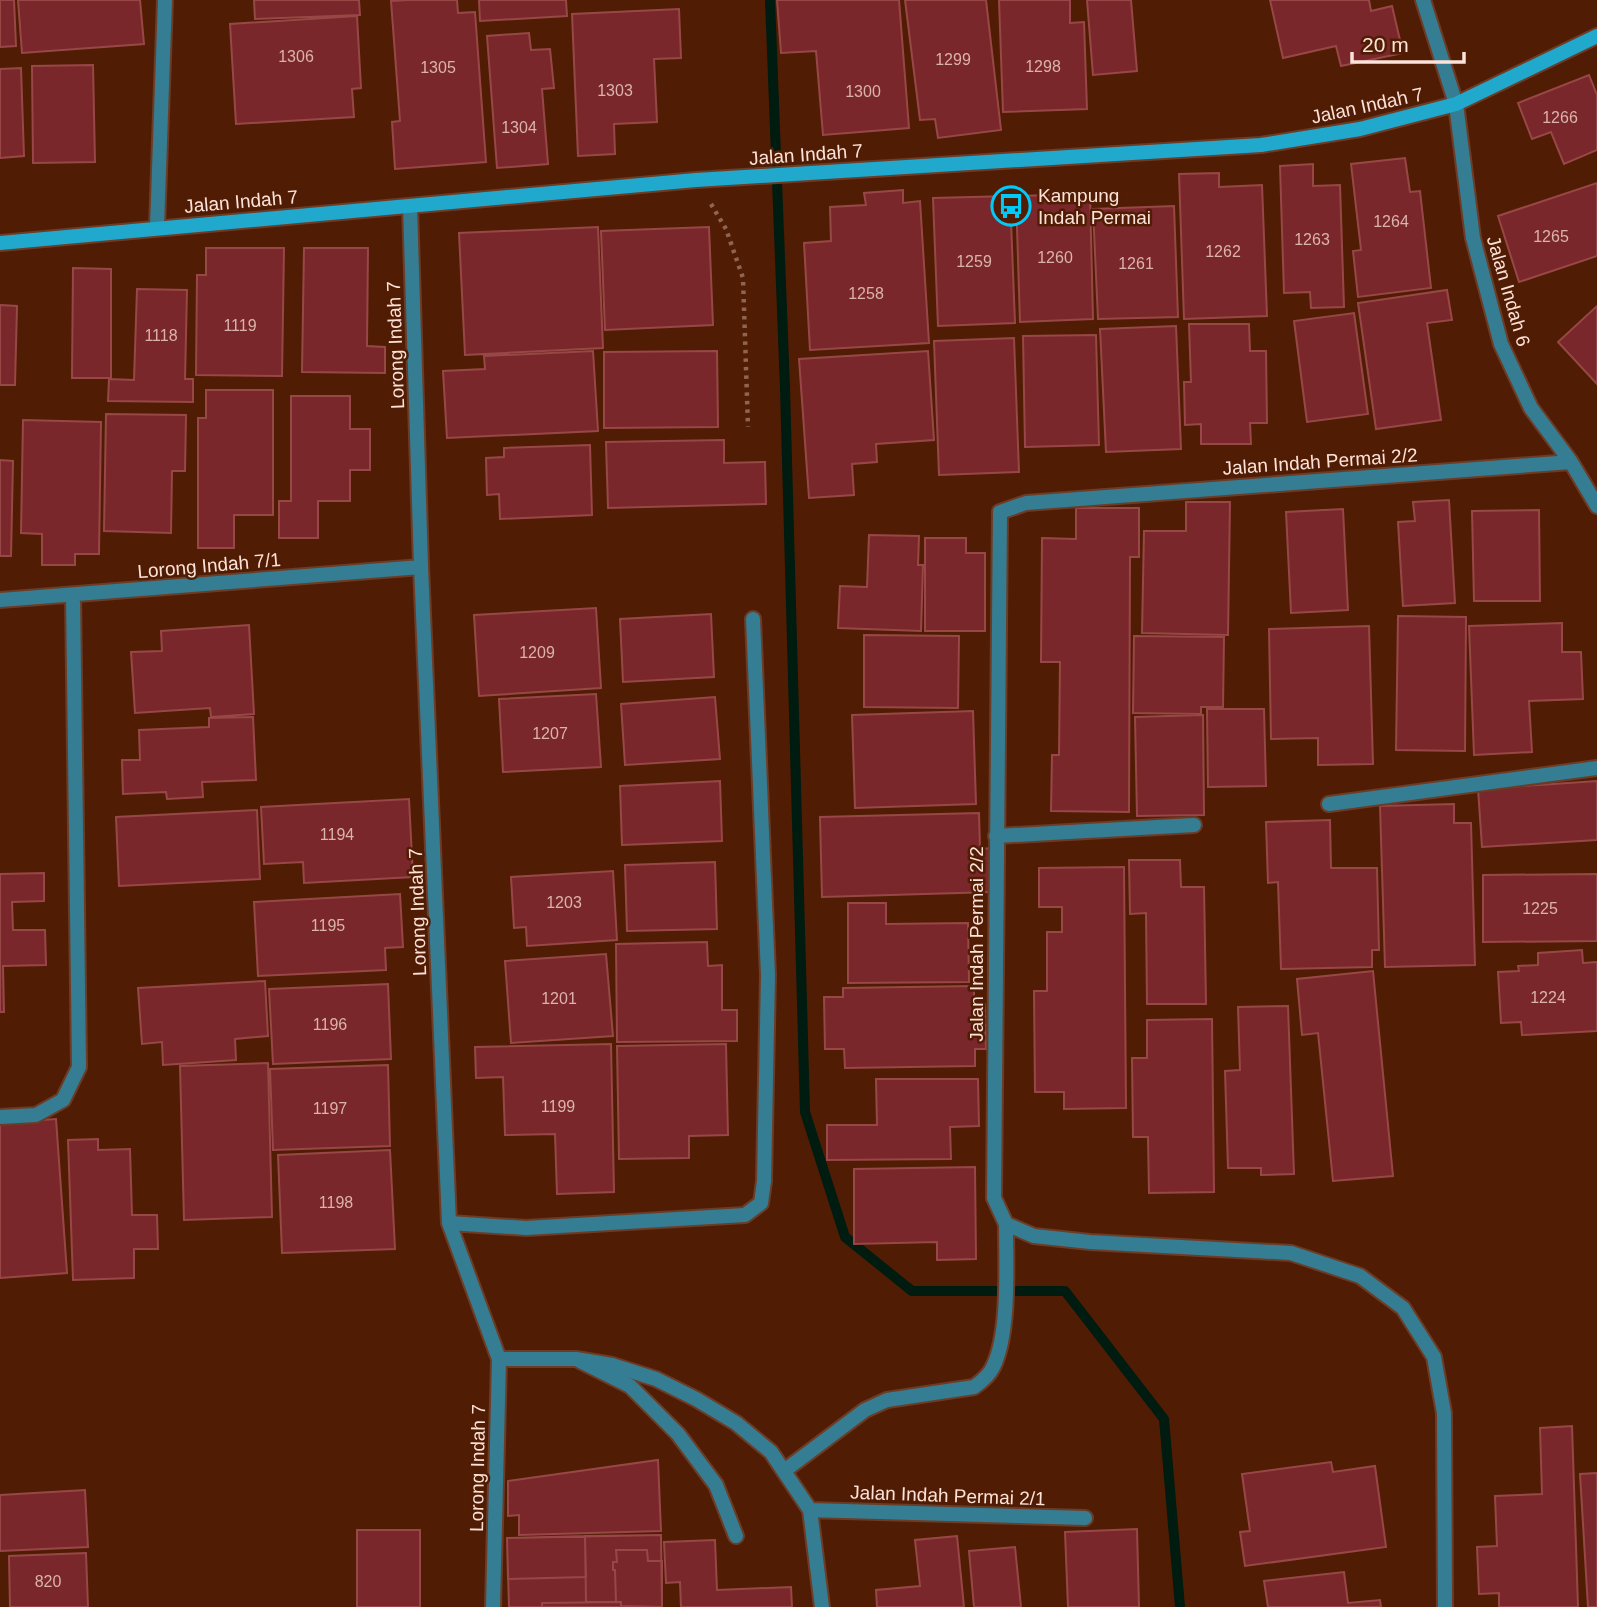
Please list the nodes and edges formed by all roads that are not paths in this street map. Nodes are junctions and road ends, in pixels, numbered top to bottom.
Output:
1 (165, 0) edge
2 (1423, 0) edge
3 (1597, 36) edge
4 (1456, 104) junction
5 (410, 206) junction
6 (157, 227) junction
7 (0, 243) edge
8 (1571, 462) junction
9 (1597, 506) edge
10 (421, 567) junction
11 (73, 595) junction
12 (0, 600) edge
13 (753, 619) dead end
14 (1597, 768) edge
15 (1329, 804) dead end
16 (1194, 825) dead end
17 (996, 836) junction
18 (0, 1117) edge
19 (449, 1223) junction
20 (1006, 1224) junction
21 (499, 1359) junction
22 (576, 1359) junction
23 (784, 1471) junction
24 (810, 1510) junction
25 (1085, 1518) dead end
26 (736, 1536) dead end
27 (493, 1607) edge
28 (822, 1607) edge
29 (1445, 1607) edge

1 - 6 street
2 - 4 street, Jalan Indah 6
3 - 4 street, Jalan Indah 7
4 - 5 street, Jalan Indah 7
4 - 8 street, Jalan Indah 6
5 - 6 street, Jalan Indah 7
5 - 10 street, Lorong Indah 7
6 - 7 street, Jalan Indah 7
8 - 9 street, Jalan Indah 6
8 - 17 street, Jalan Indah Permai 2/2
10 - 11 street, Lorong Indah 7/1
10 - 19 street, Lorong Indah 7
11 - 12 street, Lorong Indah 7/1
11 - 18 street
13 - 19 street
14 - 15 street
16 - 17 street
17 - 20 street, Jalan Indah Permai 2/2
19 - 21 street, Lorong Indah 7
20 - 23 street
20 - 29 street
21 - 22 street
21 - 27 street, Lorong Indah 7
22 - 23 street
22 - 26 street
23 - 24 street
24 - 25 street, Jalan Indah Permai 2/1
24 - 28 street

